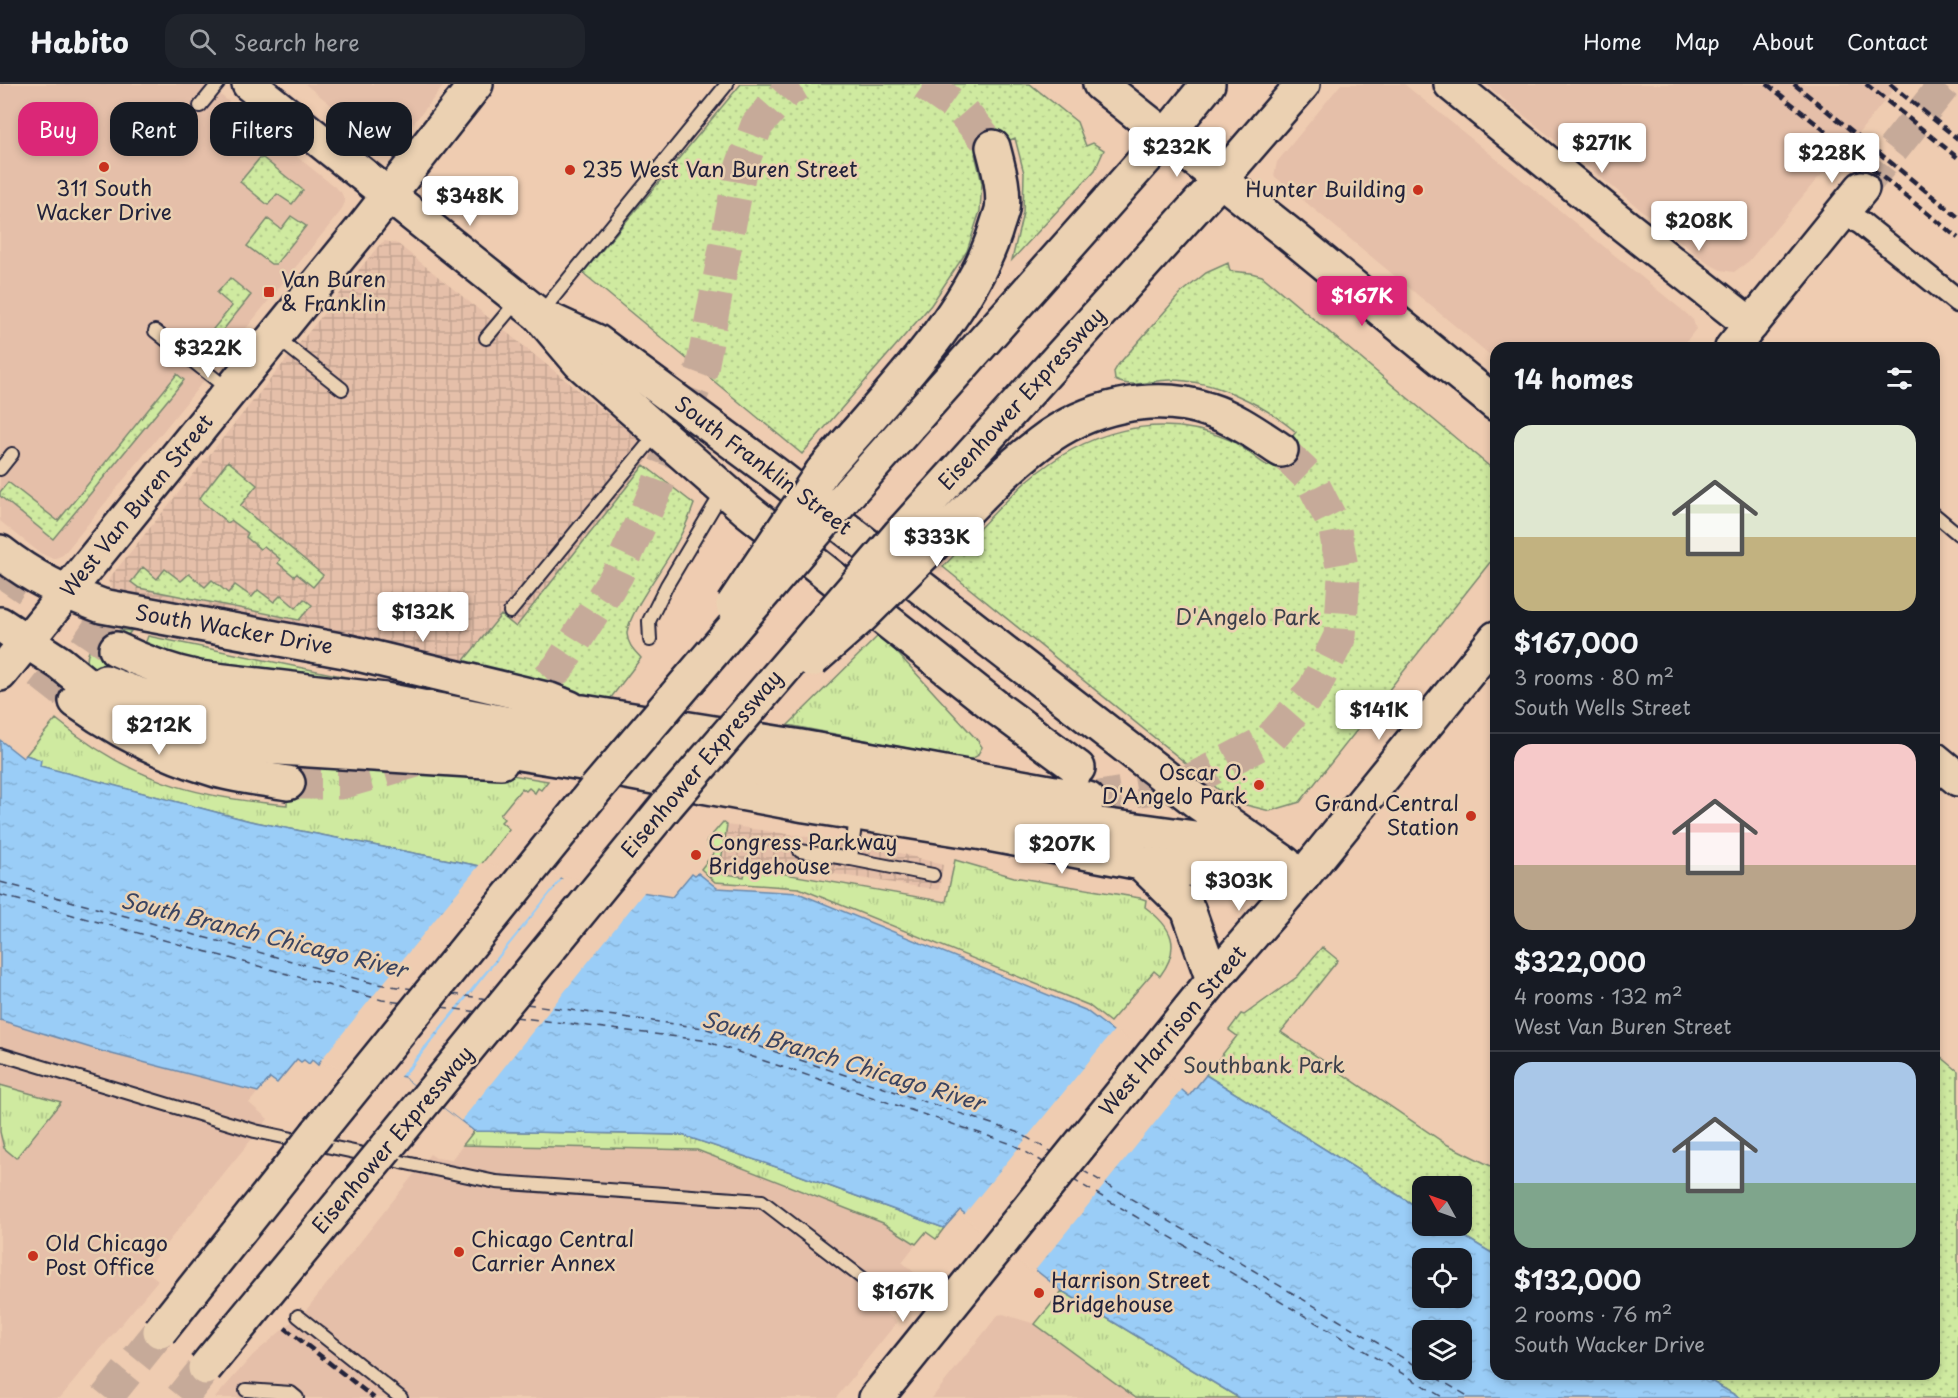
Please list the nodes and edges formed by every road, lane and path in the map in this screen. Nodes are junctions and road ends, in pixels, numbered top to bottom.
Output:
1 (218, 84) edge
2 (249, 84) edge
3 (476, 84) edge
4 (727, 84) edge
5 (1101, 84) edge
6 (1208, 84) edge
7 (1303, 84) edge
8 (1451, 84) edge
9 (200, 106) dead end
10 (1165, 137) junction
11 (993, 147) tunnel mouth
12 (1220, 180) junction
13 (388, 196) junction
14 (1852, 200) joint
15 (1958, 302) edge
16 (529, 307) junction
17 (155, 331) dead end
18 (275, 336) junction
19 (1741, 336) edge
20 (486, 338) dead end
21 (342, 389) dead end
22 (230, 391) junction
23 (1490, 399) edge
24 (658, 432) junction
25 (1281, 450) tunnel mouth
26 (12, 454) dead end
27 (0, 469) edge
28 (724, 490) junction
29 (1940, 519) edge
30 (1958, 534) edge
31 (912, 544) junction
32 (0, 552) edge
33 (67, 593) junction
34 (510, 612) dead end
35 (0, 624) edge
36 (650, 640) dead end
37 (27, 641) junction
38 (1490, 645) edge
39 (116, 649) tunnel mouth
40 (0, 674) edge
41 (90, 689) junction
42 (386, 700) junction
43 (667, 705) junction
44 (583, 712) junction
45 (1940, 764) edge
46 (1078, 768) dead end
47 (589, 777) junction
48 (1958, 779) edge
49 (288, 783) tunnel mouth
50 (1088, 799) tunnel mouth
51 (857, 813) junction
52 (800, 851) dead end
53 (851, 859) junction
54 (1141, 863) junction
55 (933, 875) dead end
56 (1303, 876) junction
57 (1214, 980) junction
58 (0, 1054) edge
59 (883, 1294) dead end
60 (298, 1316) dead end
61 (160, 1331) tunnel mouth
62 (205, 1368) tunnel mouth
63 (246, 1389) dead end
64 (883, 1395) edge
65 (297, 1398) edge
66 (401, 1398) edge

1 - 9 lane
2 - 13 main road, South Franklin Street
3 - 13 main road, West Van Buren Street
4 - 16 lane
5 - 10 main road
6 - 10 main road
7 - 12 main road, Eisenhower Expressway
8 - 19 main road
10 - 12 main road
10 - 43 main road, bridge
11 - 43 main road, bridge
12 - 23 main road
12 - 31 main road, Eisenhower Expressway
13 - 16 main road, South Franklin Street
13 - 18 main road, West Van Buren Street
14 - 15 street
14 - 19 main road
16 - 20 lane
16 - 24 main road
16 - 56 main road, South Franklin Street
17 - 22 lane
18 - 21 lane
18 - 22 main road, West Van Buren Street
22 - 33 main road, West Van Buren Street
24 - 28 main road
24 - 34 lane
25 - 31 main road
26 - 27 lane
28 - 36 lane
28 - 46 main road
29 - 30 lane
31 - 62 main road, Eisenhower Expressway, bridge
32 - 33 main road, South Wacker Drive
33 - 37 main road, West Van Buren Street
33 - 44 main road, South Wacker Drive
35 - 37 main road
37 - 40 main road, West Van Buren Street
37 - 41 main road
38 - 56 main road, West Harrison Street
39 - 42 main road
41 - 47 main road
41 - 47 main road
41 - 49 main road
42 - 44 main road
42 - 56 main road
43 - 47 main road, bridge
44 - 50 main road
45 - 48 main road
47 - 51 main road
47 - 61 main road, bridge
51 - 53 lane
51 - 54 main road
52 - 53 lane
53 - 55 lane
54 - 56 main road
54 - 57 main road
56 - 57 main road, West Harrison Street
57 - 64 main road, West Harrison Street
58 - 59 lane
60 - 66 lane
63 - 65 lane

